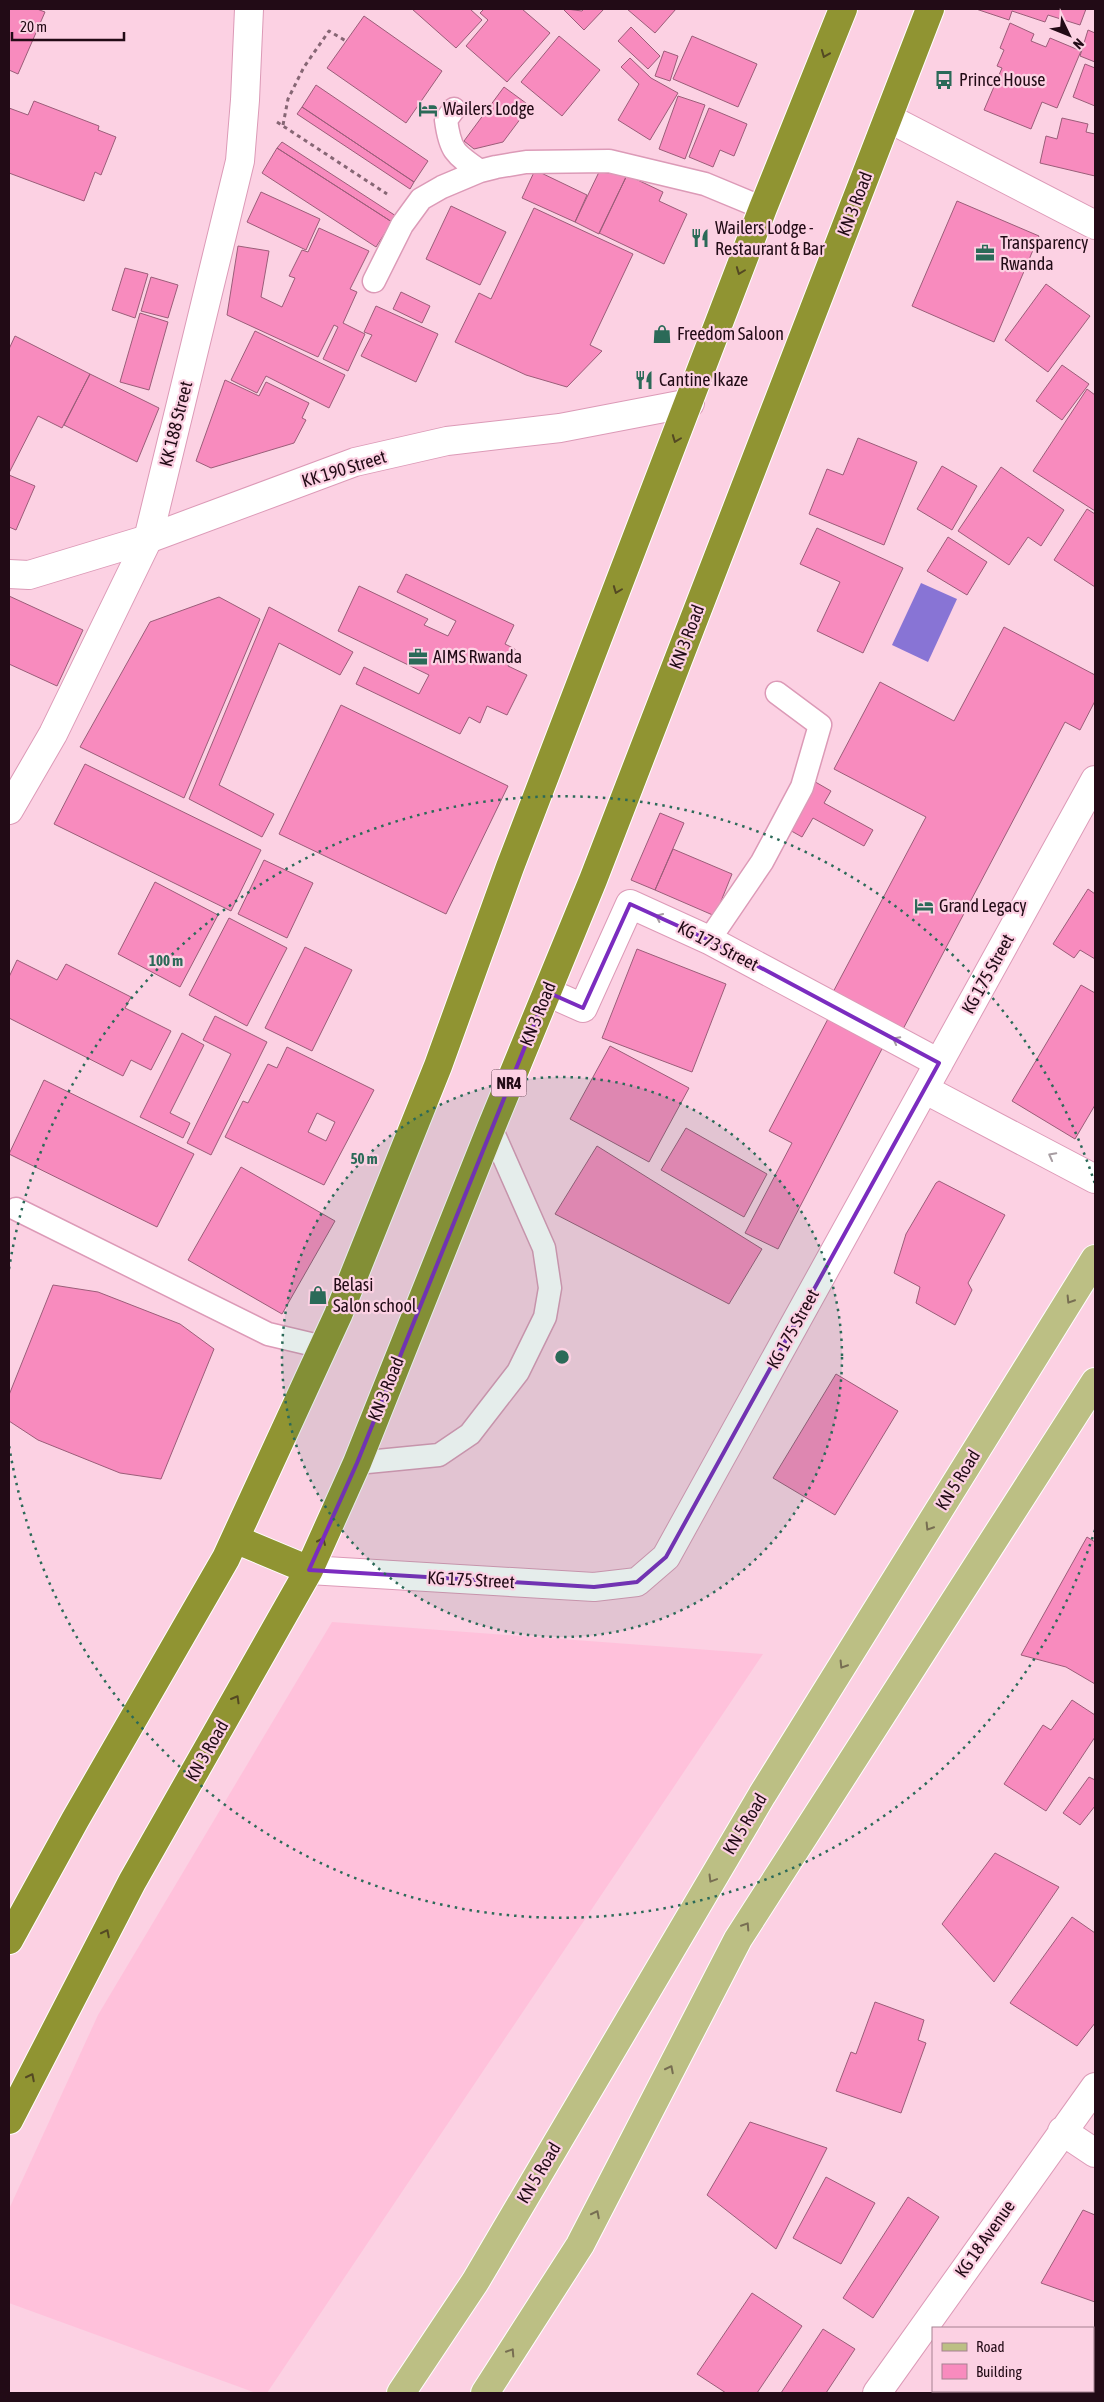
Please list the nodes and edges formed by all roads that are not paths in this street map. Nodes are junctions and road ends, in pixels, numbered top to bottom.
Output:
1 (249, 9) edge
2 (930, 9) edge
3 (841, 10) edge
4 (454, 109) dead end
5 (888, 118) junction
6 (480, 171) junction
7 (763, 208) junction
8 (1095, 226) edge
9 (374, 281) dead end
10 (690, 403) junction
11 (148, 539) junction
12 (9, 574) edge
13 (778, 693) dead end
14 (1095, 780) edge
15 (9, 810) edge
16 (709, 940) junction
17 (547, 992) junction
18 (939, 1063) junction
19 (926, 1090) junction
20 (491, 1128) junction
21 (1095, 1179) edge
22 (16, 1209) dead end
23 (1095, 1258) edge
24 (323, 1347) junction
25 (1095, 1382) edge
26 (357, 1463) junction
27 (236, 1539) junction
28 (310, 1570) junction
29 (9, 1940) edge
30 (1095, 2087) edge
31 (9, 2120) edge
32 (1062, 2130) junction
33 (1095, 2153) edge
34 (401, 2393) edge
35 (485, 2393) edge
36 (877, 2393) edge

1 - 11 street, KK 188 Street
2 - 5 highway, KN 3 Road / NR4
3 -> 7 highway
4 - 6 lane
5 - 8 street
5 - 17 highway, KN 3 Road / NR4
6 - 7 lane
6 - 9 lane
7 -> 10 highway
10 - 11 street, KK 190 Street
10 -> 24 highway
11 - 12 street, KK 190 Street
11 - 15 street, KK 188 Street
13 - 16 lane
14 - 18 street, KG 175 Street
16 -> 17 street, KG 173 Street
18 -> 16 street, KG 173 Street
17 - 20 highway, KN 3 Road / NR4
18 - 19 street, KG 175 Street
21 -> 19 street
19 - 28 street, KG 175 Street
20 - 26 highway, KN 3 Road / NR4
20 - 26 lane
22 - 24 lane
23 -> 34 main road, KN 5 Road
24 - 27 highway
35 -> 25 main road
28 -> 26 highway, KN 3 Road / NR4
27 - 28 highway
27 - 29 highway
31 -> 28 highway, KN 3 Road / NR4
30 - 32 street, KG 18 Avenue
32 - 33 street
32 - 36 street, KG 18 Avenue

